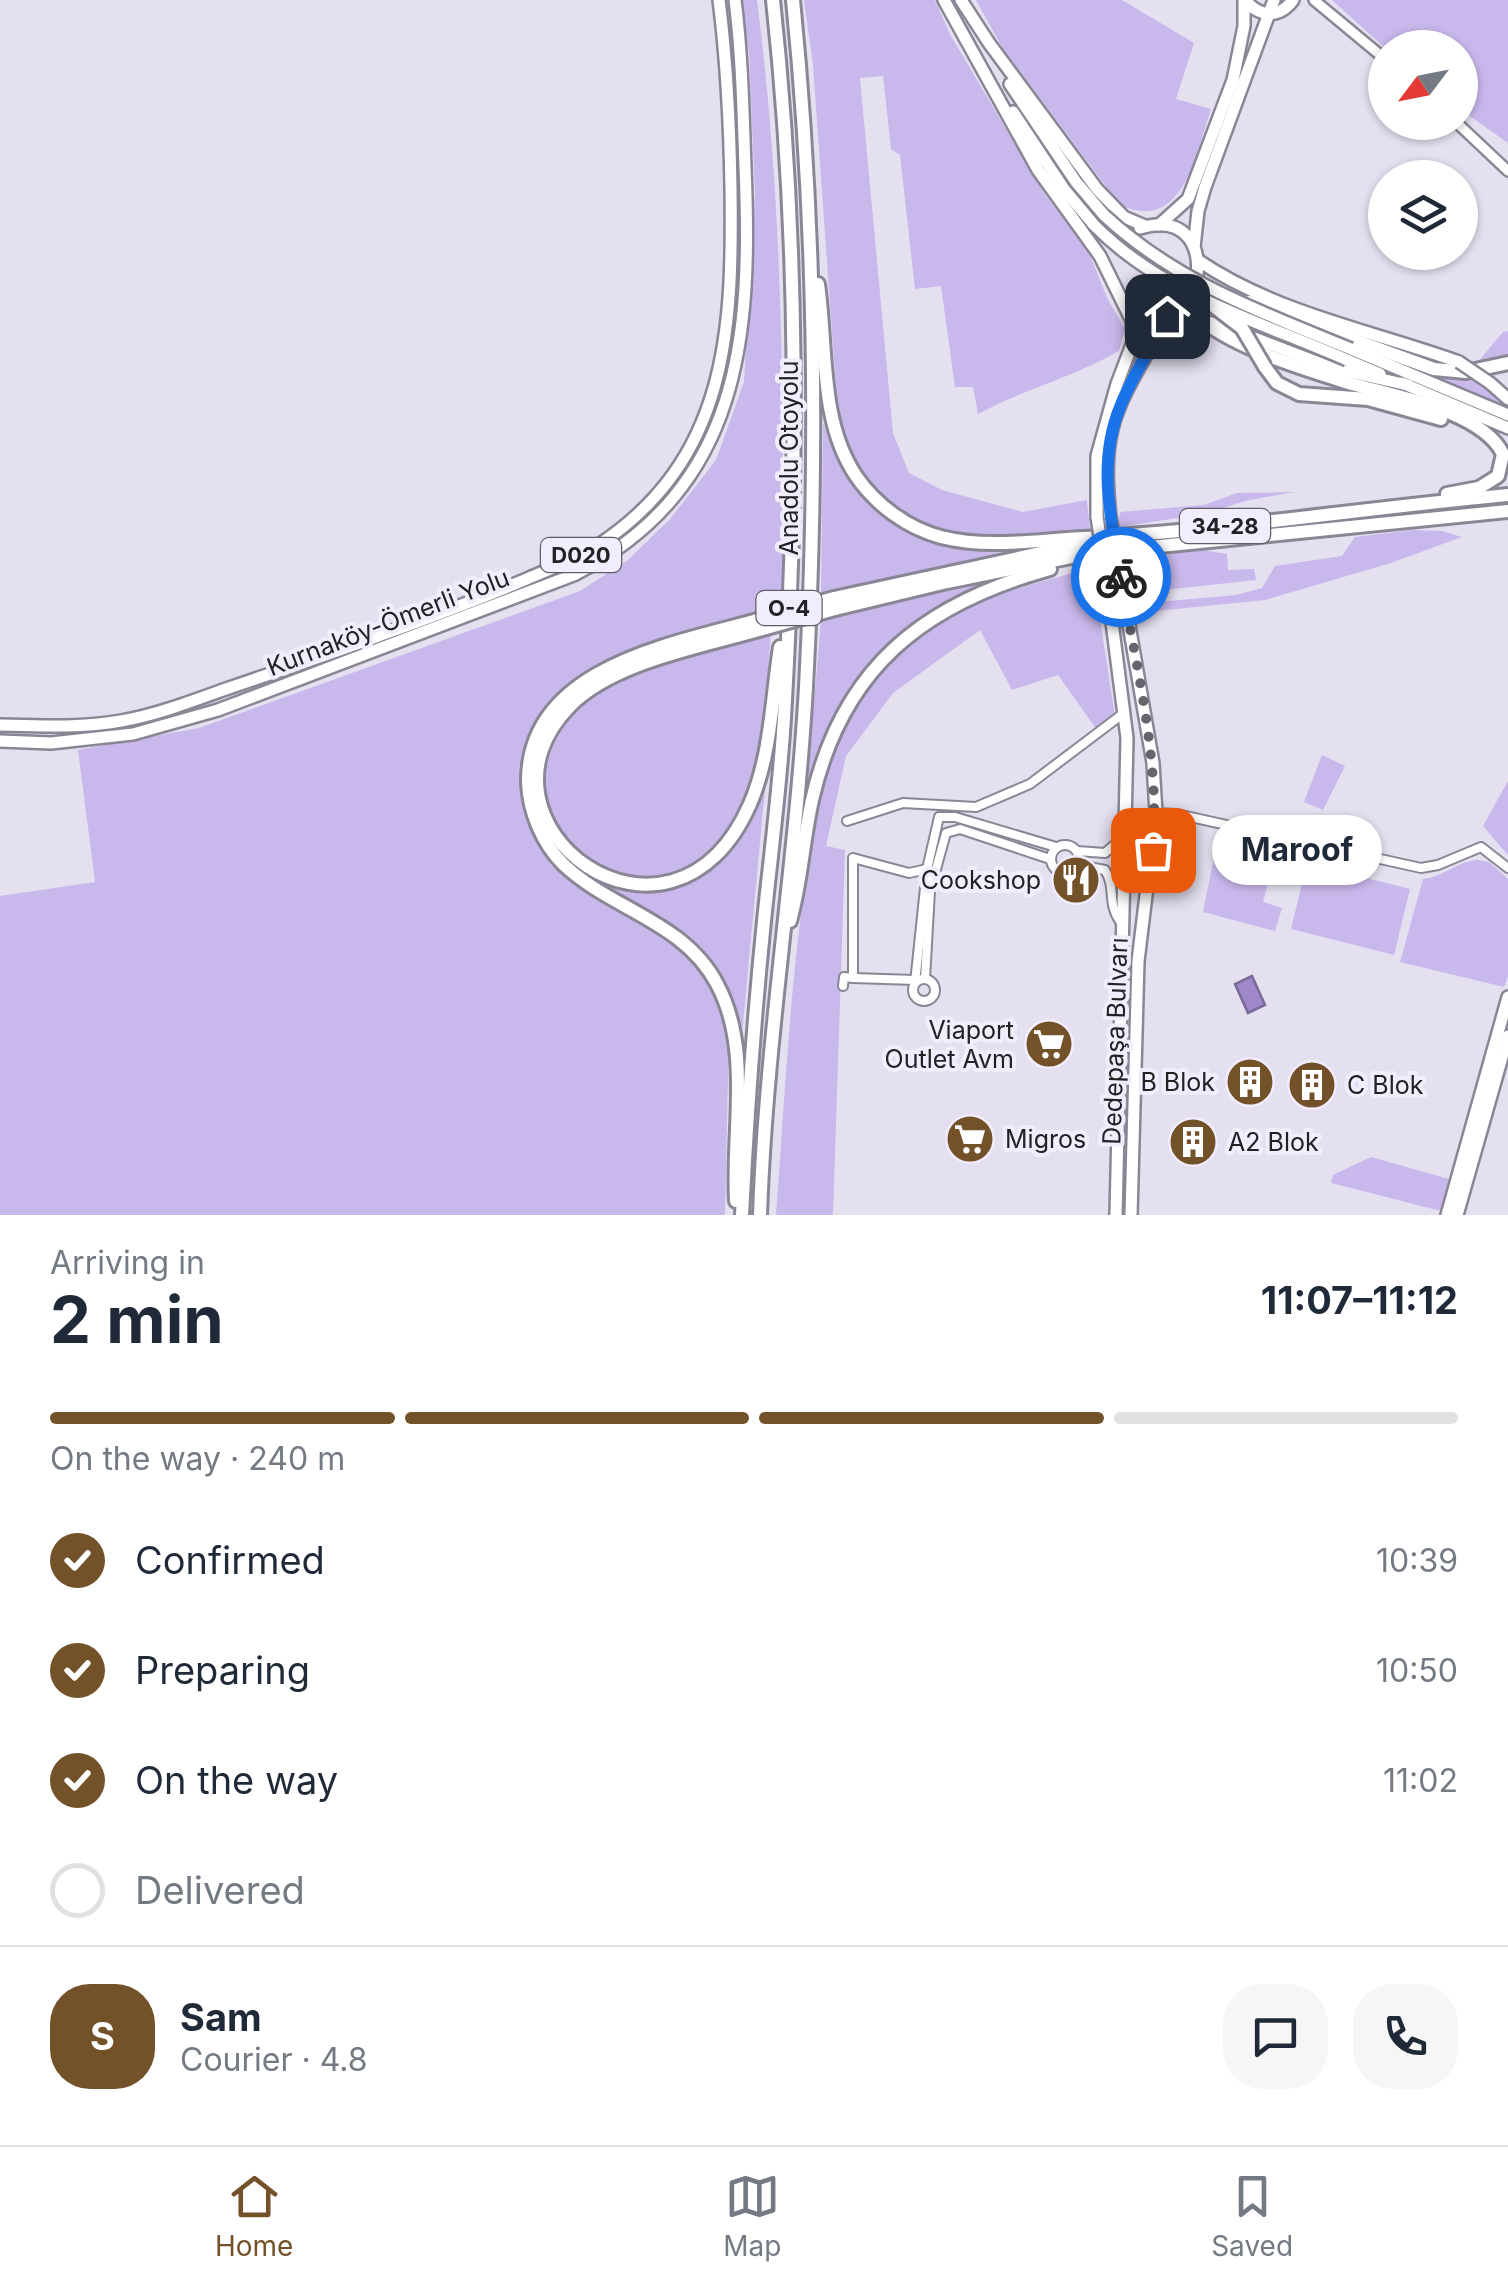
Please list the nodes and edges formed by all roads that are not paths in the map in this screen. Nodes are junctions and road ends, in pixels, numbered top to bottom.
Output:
1 (719, 0) edge
2 (734, 0) edge
3 (773, 0) edge
4 (793, 0) edge
5 (944, 0) edge
6 (961, 0) edge
7 (1244, 0) edge
8 (1274, 0) edge
9 (1293, 0) edge
10 (1314, 0) edge
11 (1270, 14) junction
12 (963, 38) junction
13 (1368, 44) edge
14 (1475, 140) edge
15 (1508, 171) edge
16 (1099, 220) junction
17 (1159, 225) junction
18 (1145, 226) junction
19 (810, 232) junction
20 (1194, 247) junction
21 (1200, 261) junction
22 (1113, 280) junction
23 (1212, 290) joint
24 (1118, 292) junction
25 (1212, 305) junction
26 (1170, 314) junction
27 (1203, 321) junction
28 (1351, 350) junction
29 (1508, 363) edge
30 (1408, 386) junction
31 (1508, 399) edge
32 (1508, 416) edge
33 (1508, 428) edge
34 (1503, 454) junction
35 (1508, 491) edge
36 (1420, 502) junction
37 (1508, 511) edge
38 (1103, 517) junction
39 (1434, 518) junction
40 (1508, 520) edge
41 (1135, 535) junction
42 (1140, 549) junction
43 (790, 590) junction
44 (834, 604) junction
45 (765, 623) junction
46 (1124, 713) junction
47 (0, 726) edge
48 (1127, 738) junction
49 (0, 741) edge
50 (1149, 742) junction
51 (1156, 813) junction
52 (947, 815) junction
53 (847, 822) dead end
54 (936, 827) junction
55 (1127, 830) junction
56 (948, 831) junction
57 (1056, 847) junction
58 (1076, 851) junction
59 (1050, 859) junction
60 (1078, 865) junction
61 (926, 868) junction
62 (1508, 868) edge
63 (1148, 887) junction
64 (1125, 890) junction
65 (1124, 927) junction
66 (780, 957) junction
67 (853, 978) junction
68 (919, 981) junction
69 (843, 986) dead end
70 (1508, 997) edge
71 (1505, 1020) edge
72 (1508, 1036) edge
73 (739, 1215) edge
74 (760, 1215) edge
75 (1116, 1215) edge
76 (1131, 1215) edge
77 (1447, 1215) edge
78 (1457, 1215) edge

1 - 47 main road, Kurnaköy-Ömerli Yolu / D020
2 - 49 main road, Kurnaköy-Ömerli Yolu / D020
3 - 43 highway, Anadolu Otoyolu / O-4
4 - 19 highway, Anadolu Otoyolu / O-4
5 - 12 main road
6 - 16 main road
6 - 18 main road
7 - 11 main road
7 - 17 main road
8 - 11 main road
9 - 11 main road
10 - 13 street
11 - 20 main road
12 - 16 main road
12 - 22 main road
14 - 15 street
16 - 23 main road, bridge
16 - 25 main road, bridge
17 - 18 main road
17 - 20 main road
18 - 22 main road
19 - 41 highway
19 - 66 highway, Anadolu Otoyolu / O-4
20 - 21 main road
21 - 26 main road
21 - 31 main road, bridge
22 - 24 main road
23 - 28 highway, bridge
24 - 26 main road
24 - 38 main road
25 - 28 main road, bridge
25 - 34 highway, bridge
26 - 27 main road
26 - 38 main road
27 - 30 main road
27 - 34 highway
28 - 29 highway
28 - 30 main road
28 - 32 main road
30 - 33 main road
34 - 36 highway
35 - 36 highway, 34-28
36 - 41 highway, 34-28
37 - 39 highway, 34-28
38 - 46 main road, Dedepaşa Bulvarı, bridge
38 - 50 main road, Dedepaşa Bulvarı, bridge
39 - 40 highway
39 - 42 highway, 34-28
41 - 44 highway
42 - 44 highway
42 - 66 highway
43 - 45 highway
43 - 73 highway, Anadolu Otoyolu / O-4
44 - 45 highway, bridge
45 - 73 highway
46 - 48 main road, Dedepaşa Bulvarı
46 - 53 street
48 - 50 main road
48 - 55 main road, Dedepaşa Bulvarı
50 - 51 main road, Dedepaşa Bulvarı
51 - 62 street
51 - 63 main road, Dedepaşa Bulvarı
52 - 54 street
52 - 56 street
52 - 57 street
54 - 56 street
54 - 61 street
55 - 58 street
55 - 64 main road, Dedepaşa Bulvarı
56 - 59 street
56 - 68 street
57 - 58 street
57 - 59 street
58 - 60 street
59 - 60 street
60 - 65 street
61 - 67 street
61 - 68 street
63 - 64 main road
63 - 76 main road, Dedepaşa Bulvarı
64 - 65 main road, Dedepaşa Bulvarı
65 - 75 main road, Dedepaşa Bulvarı
66 - 74 highway, Anadolu Otoyolu / O-4
67 - 68 street
67 - 69 street
70 - 71 main road
71 - 77 main road
72 - 78 main road

